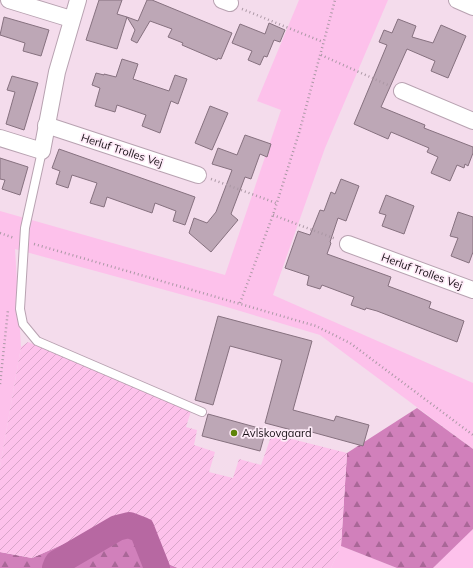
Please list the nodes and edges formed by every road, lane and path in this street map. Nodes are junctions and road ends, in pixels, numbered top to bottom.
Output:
1 (9, 0) edge
2 (78, 0) edge
3 (335, 0) edge
4 (458, 0) edge
5 (226, 2) edge
6 (473, 7) edge
7 (72, 19) junction
8 (323, 42) junction
9 (320, 55) junction
10 (402, 91) joint
11 (473, 121) edge
12 (46, 125) junction
13 (0, 138) edge
14 (42, 151) junction
15 (198, 175) joint
16 (276, 203) junction
17 (273, 215) junction
18 (0, 234) edge
19 (25, 241) junction
20 (348, 244) joint
21 (473, 290) edge
22 (240, 303) junction
23 (202, 412) dead end
24 (473, 435) edge

1 - 7 street
2 - 7 street
3 - 8 path
4 - 6 street
5 - 8 path
7 - 12 street
8 - 9 path
9 - 10 path
9 - 16 path
10 - 11 street
12 - 14 street
12 - 15 street, Herluf Trolles Vej
13 - 14 street
14 - 19 lane
15 - 16 path
16 - 17 path
17 - 20 path
17 - 22 path
18 - 19 path
19 - 22 path
19 - 23 lane
20 - 21 street, Herluf Trolles Vej
22 - 24 path

